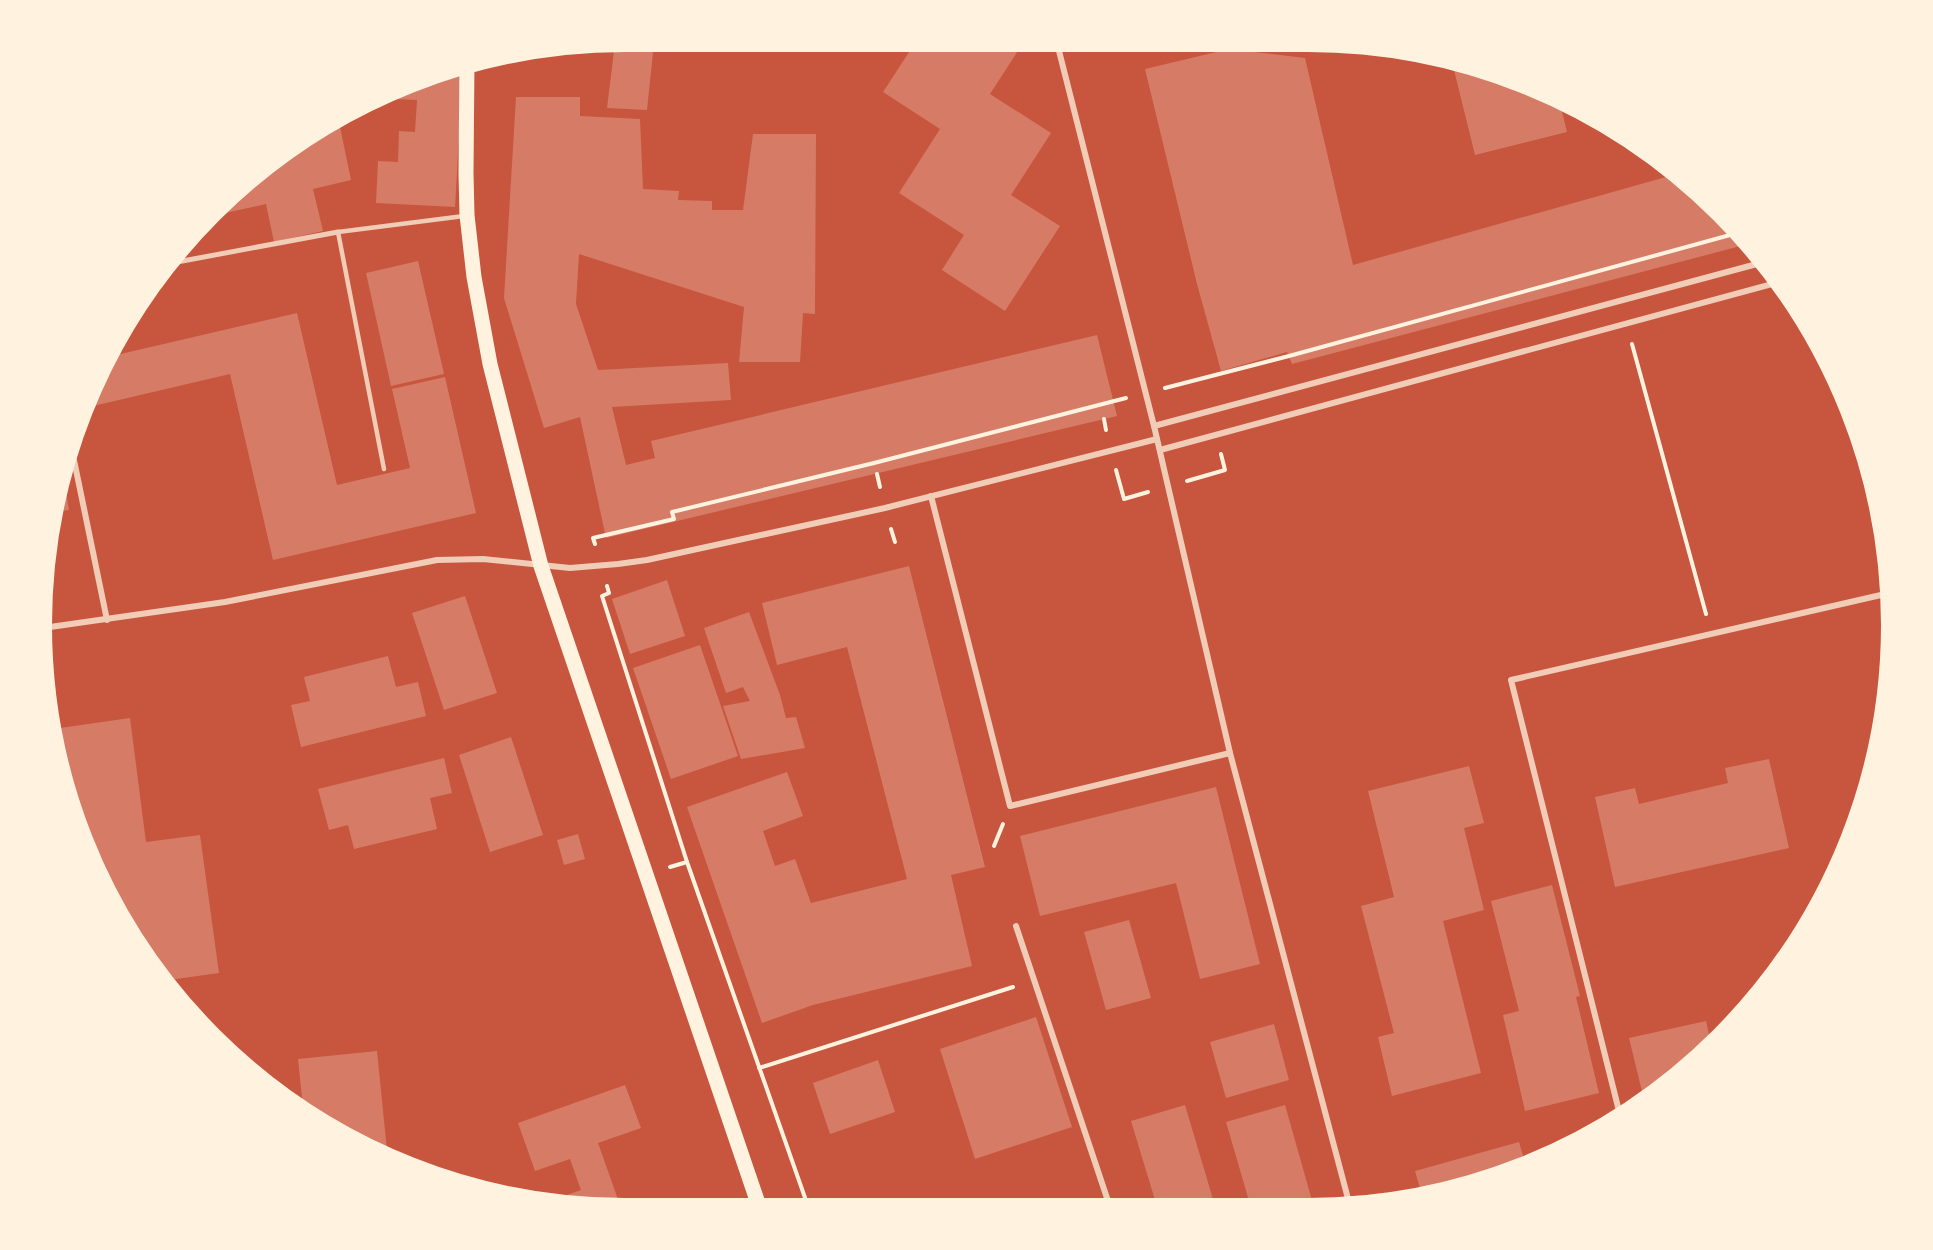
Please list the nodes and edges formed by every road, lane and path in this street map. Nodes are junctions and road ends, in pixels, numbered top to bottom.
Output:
1 (1058, 48) edge
2 (467, 71) edge
3 (467, 215) junction
4 (338, 232) junction
5 (1732, 234) edge
6 (177, 262) edge
7 (1758, 264) edge
8 (1773, 284) edge
9 (1626, 324) junction
10 (1146, 393) junction
11 (1154, 426) junction
12 (1157, 439) junction
13 (1160, 450) junction
14 (74, 457) edge
15 (384, 469) dead end
16 (931, 496) junction
17 (541, 566) junction
18 (602, 566) junction
19 (1884, 594) edge
20 (108, 620) junction
21 (48, 627) edge
22 (1712, 634) junction
23 (1230, 753) junction
24 (1016, 926) dead end
25 (1034, 980) junction
26 (759, 1068) junction
27 (1619, 1111) edge
28 (1349, 1201) edge
29 (758, 1202) edge
30 (807, 1202) edge
31 (1108, 1202) edge

1 - 10 street
2 - 3 main road
3 - 4 lane
3 - 17 main road
4 - 6 street
4 - 15 lane
5 - 10 path
7 - 11 street
8 - 9 street
9 - 13 street
9 - 22 path
10 - 11 street
10 - 18 path
11 - 12 street
12 - 13 street
12 - 16 street
13 - 23 street
14 - 20 street
16 - 18 street
16 - 23 street
17 - 18 street
17 - 20 street
17 - 29 main road
18 - 26 path
19 - 22 street
20 - 21 street
22 - 27 street
23 - 28 street
24 - 25 street
25 - 26 path
25 - 31 street
26 - 30 path

